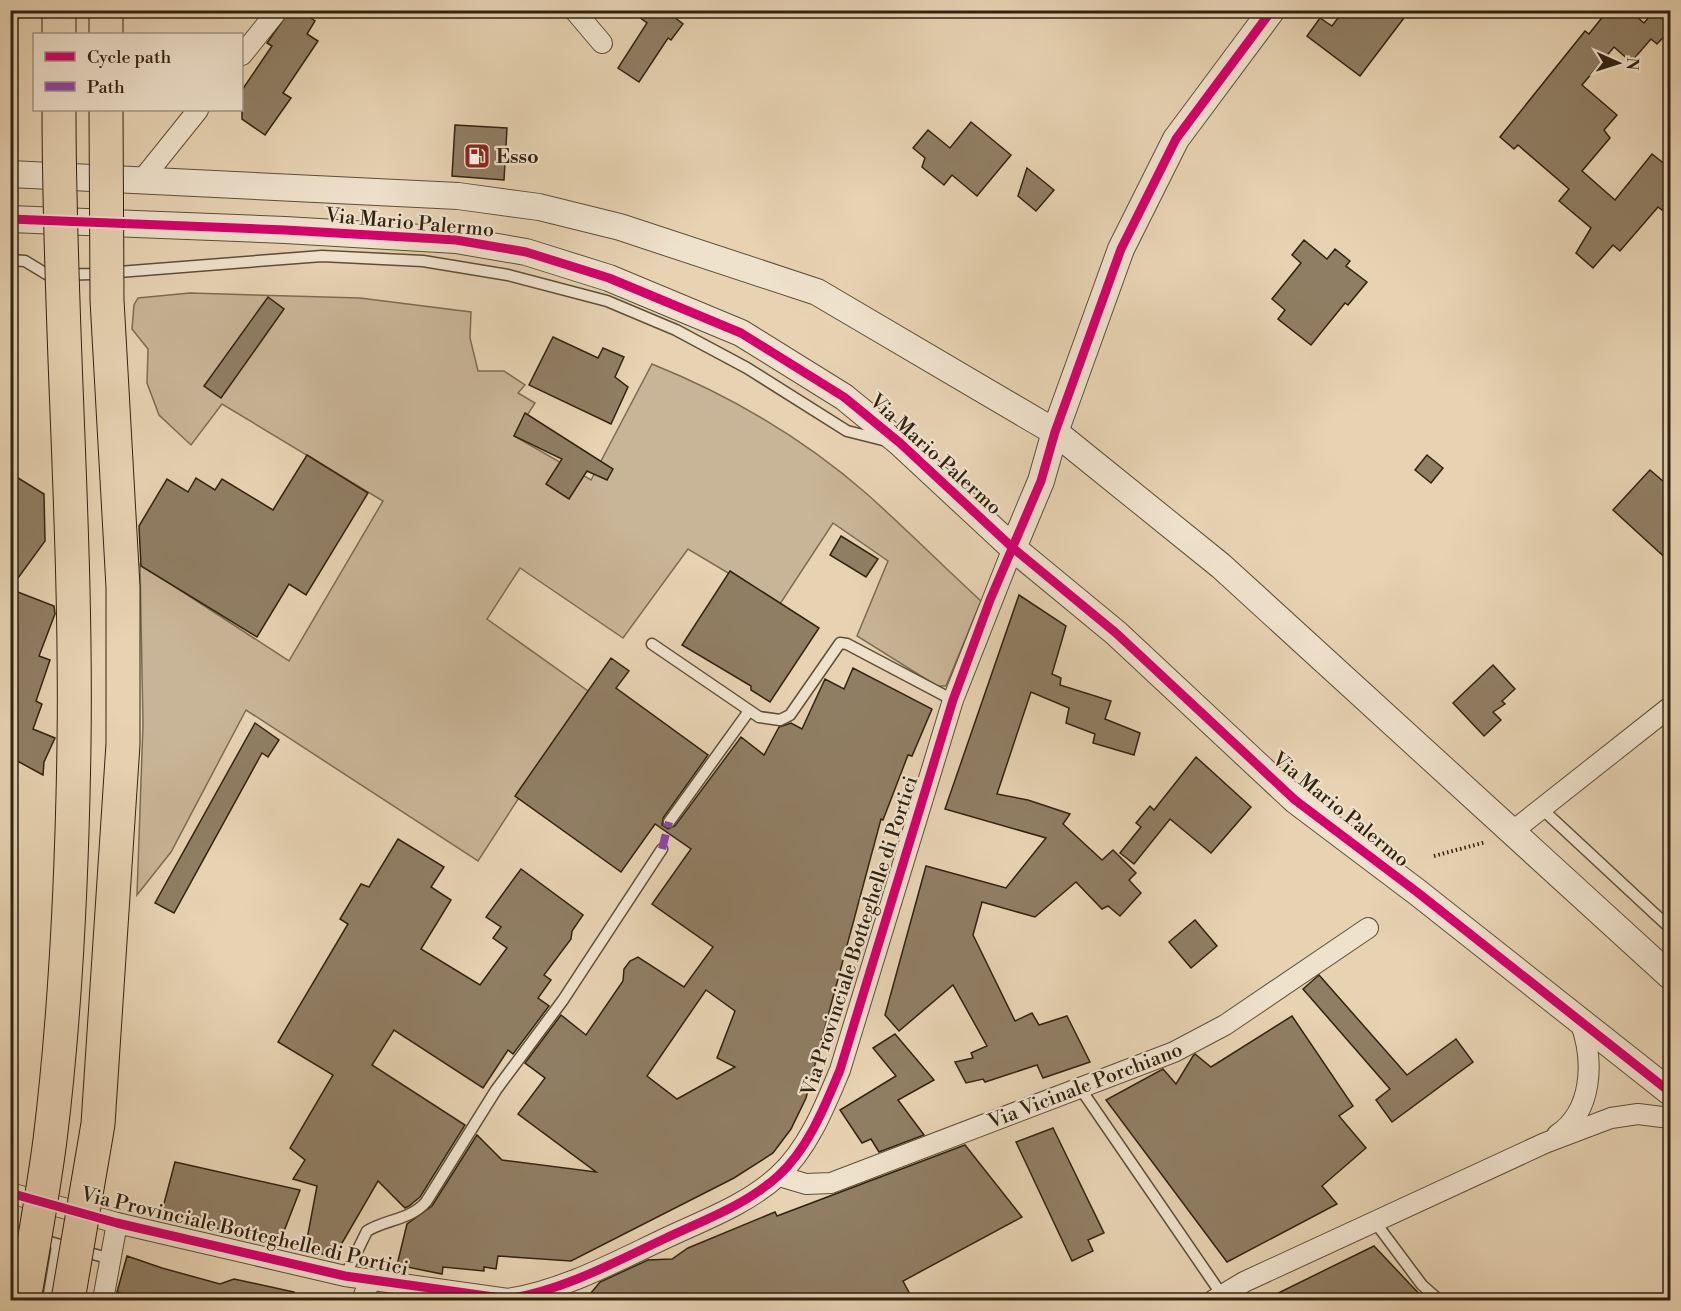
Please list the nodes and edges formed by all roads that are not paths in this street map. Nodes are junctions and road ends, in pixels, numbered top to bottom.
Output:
1 (59, 10) edge
2 (106, 10) edge
3 (278, 10) edge
4 (574, 10) edge
5 (1272, 10) edge
6 (59, 33) edge
7 (106, 33) edge
8 (602, 43) dead end
9 (243, 54) edge
10 (59, 111) edge
11 (106, 111) edge
12 (197, 111) edge
13 (10, 174) edge
14 (141, 181) junction
15 (10, 219) edge
16 (10, 260) edge
17 (1055, 432) junction
18 (900, 443) junction
19 (1013, 548) junction
20 (652, 644) dead end
21 (953, 700) junction
22 (1671, 707) edge
23 (749, 711) junction
24 (1542, 808) junction
25 (669, 822) dead end
26 (1503, 833) junction
27 (662, 849) dead end
28 (1368, 928) dead end
29 (1671, 928) edge
30 (1671, 975) edge
31 (1581, 1024) junction
32 (1080, 1088) junction
33 (1671, 1092) edge
34 (1671, 1118) edge
35 (1545, 1143) junction
36 (779, 1176) junction
37 (10, 1193) edge
38 (1375, 1222) junction
39 (117, 1223) junction
40 (10, 1231) edge
41 (57, 1246) junction
42 (111, 1259) junction
43 (345, 1276) junction
44 (370, 1281) junction
45 (545, 1296) edge
46 (1218, 1298) edge
47 (24, 1300) edge
48 (48, 1300) edge
49 (69, 1300) edge
50 (103, 1300) edge
51 (362, 1300) edge
52 (1439, 1300) edge

1 - 6 highway
2 - 7 highway
3 - 9 street
4 - 8 street
5 - 17 street
10 - 47 highway, bridge
11 - 49 highway, bridge
12 - 14 street
13 - 14 street, Via Mario Palermo
14 - 17 street, Via Mario Palermo
15 - 18 street, Via Mario Palermo
16 - 18 lane
17 - 19 street
17 - 26 street, Via Mario Palermo
18 - 19 street, Via Mario Palermo
19 - 21 street, Via Provinciale Botteghelle di Portici
19 - 31 street, Via Mario Palermo
20 - 23 lane
21 - 23 lane
21 - 36 street, Via Provinciale Botteghelle di Portici
22 - 24 street
23 - 25 lane
24 - 26 street
24 - 29 lane
26 - 30 street, Via Mario Palermo
27 - 43 lane, Via Provinciale Botteghelle di Portici
28 - 32 street, Via Vicinale Porchiano
31 - 33 street, Via Mario Palermo
31 - 35 street
32 - 36 street, Via Vicinale Porchiano
32 - 46 lane
34 - 35 street
35 - 38 street
36 - 45 street, Via Provinciale Botteghelle di Portici
37 - 39 street, Via Provinciale Botteghelle di Portici
38 - 46 street
38 - 52 lane
39 - 42 street
39 - 43 street, Via Provinciale Botteghelle di Portici
40 - 41 lane
41 - 42 lane
41 - 48 lane
42 - 50 street
43 - 44 street, Via Provinciale Botteghelle di Portici
44 - 45 street, Via Provinciale Botteghelle di Portici
44 - 51 street

